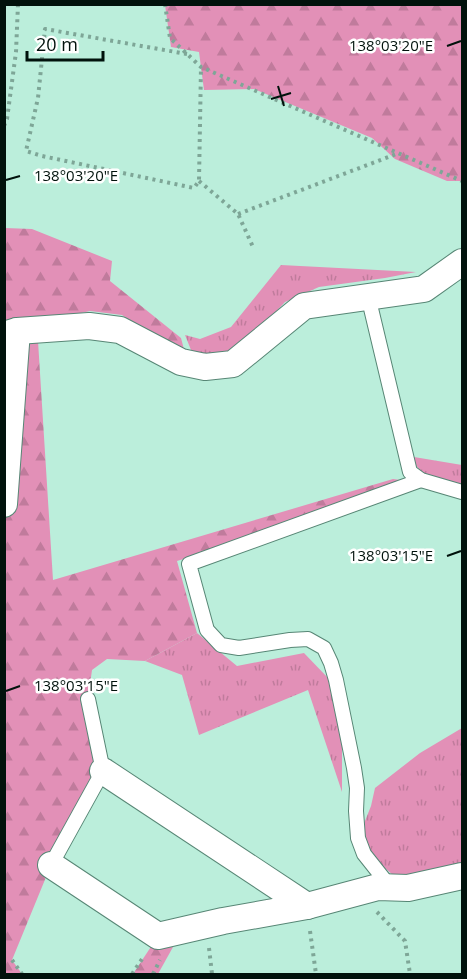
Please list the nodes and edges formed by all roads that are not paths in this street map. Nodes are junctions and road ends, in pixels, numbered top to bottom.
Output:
1 (462, 262) edge
2 (368, 296) junction
3 (11, 333) edge
4 (7, 435) edge
5 (421, 480) junction
6 (462, 492) edge
7 (4, 504) edge
8 (88, 699) dead end
9 (103, 771) junction
10 (51, 865) joint
11 (462, 876) edge
12 (391, 888) junction
13 (307, 906) junction

1 - 2 street
2 - 3 street
2 - 5 lane
3 - 4 street
4 - 7 street
5 - 6 lane
5 - 12 lane
8 - 9 lane
9 - 10 lane
9 - 13 street
10 - 13 street
11 - 12 street
12 - 13 street

